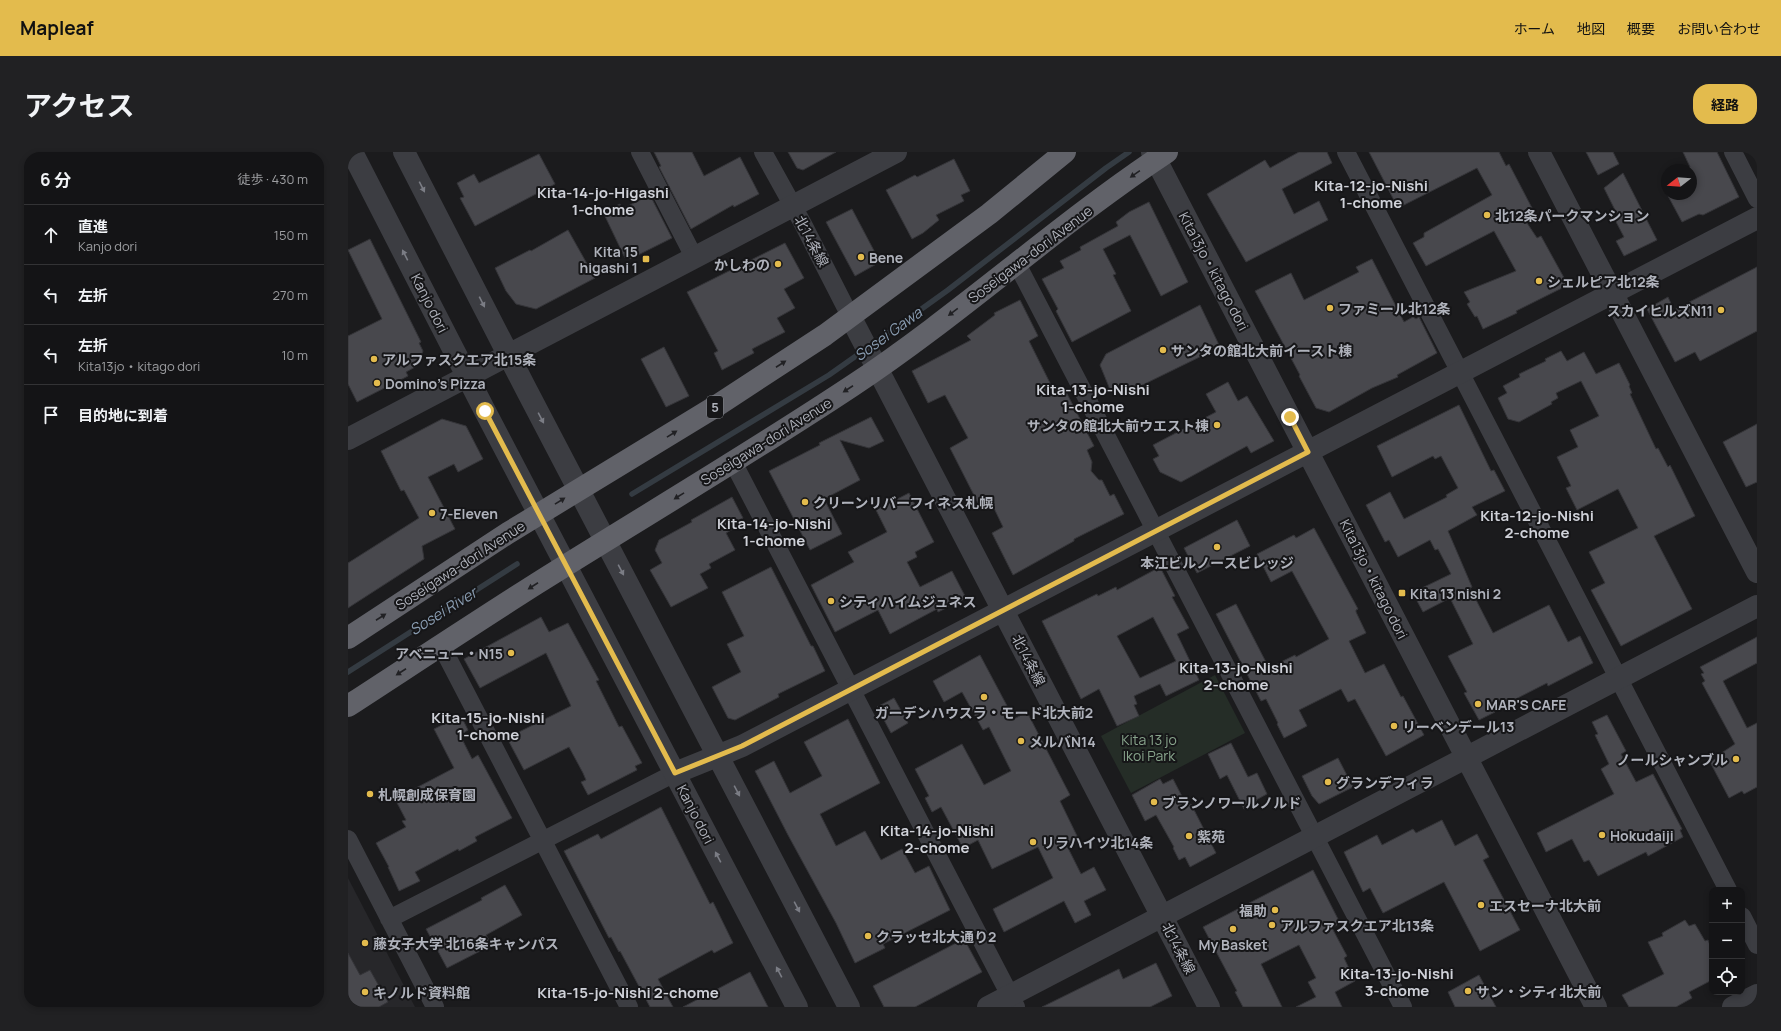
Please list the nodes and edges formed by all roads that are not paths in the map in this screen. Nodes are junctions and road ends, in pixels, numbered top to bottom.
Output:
1 (352, 152) edge
2 (404, 152) edge
3 (640, 152) edge
4 (763, 152) edge
5 (1065, 152) edge
6 (1346, 152) edge
7 (1539, 152) edge
8 (1733, 152) edge
9 (885, 155) edge
10 (1158, 155) edge
11 (1757, 199) edge
12 (792, 205) junction
13 (1757, 218) edge
14 (694, 257) junction
15 (1017, 264) junction
16 (1613, 293) junction
17 (854, 324) junction
18 (509, 355) junction
19 (874, 362) junction
20 (1460, 373) junction
21 (468, 377) junction
22 (348, 439) edge
23 (1308, 452) junction
24 (733, 462) junction
25 (578, 489) junction
26 (540, 514) junction
27 (1155, 531) junction
28 (606, 542) junction
29 (566, 565) junction
30 (1757, 572) edge
31 (1757, 606) edge
32 (1003, 610) junction
33 (348, 638) edge
34 (441, 645) junction
35 (1619, 678) junction
36 (851, 690) junction
37 (348, 706) edge
38 (719, 757) junction
39 (1467, 758) junction
40 (675, 773) junction
41 (1315, 837) junction
42 (348, 839) edge
43 (541, 840) junction
44 (1726, 887) edge
45 (1162, 916) junction
46 (389, 919) junction
47 (1745, 922) edge
48 (1757, 945) edge
49 (1757, 995) edge
50 (1013, 1001) edge
51 (435, 1007) edge
52 (629, 1007) edge
53 (797, 1007) edge
54 (849, 1007) edge
55 (988, 1007) edge
56 (1209, 1007) edge
57 (1403, 1007) edge
58 (1596, 1007) edge
59 (1733, 1007) edge

21 -> 1 street, Kanjo dori
2 -> 18 street
3 - 14 street
4 - 12 street, 北14条線
5 - 17 highway, Soseigawa-dori Avenue / 5
6 - 20 street
7 - 16 street
8 - 11 street
9 - 12 street
10 -> 15 highway, Soseigawa-dori Avenue
10 - 23 street, Kita13jo・kitago dori
12 - 14 street
12 - 17 street, 北14条線
13 - 16 street
14 - 18 street
15 -> 19 highway, Soseigawa-dori Avenue
15 - 27 street
16 - 20 street
16 - 30 street
17 - 19 street, 北14条線
25 -> 17 highway, Soseigawa-dori Avenue / 5
18 - 21 street
18 -> 25 street
19 -> 24 highway, Soseigawa-dori Avenue
19 - 32 street, 北14条線
20 - 23 street
20 - 35 street
21 - 22 street
21 - 26 street, Kanjo dori
23 - 27 street
23 - 39 street, Kita13jo・kitago dori
24 -> 28 highway, Soseigawa-dori Avenue
24 - 36 street
26 -> 25 highway, Soseigawa-dori Avenue / 5
25 - 28 street
26 - 29 street, Kanjo dori
33 -> 26 highway, Soseigawa-dori Avenue / 5
27 - 32 street
27 - 41 street
28 - 29 highway, Soseigawa-dori Avenue
28 -> 38 street
29 -> 34 highway, Soseigawa-dori Avenue
29 - 40 street, Kanjo dori
31 - 35 street
32 - 36 street
32 - 45 street, 北14条線
34 -> 37 highway, Soseigawa-dori Avenue
34 - 43 street
35 - 39 street
35 - 44 street
36 - 38 street
36 - 50 street
38 - 40 street
38 -> 54 street
39 - 41 street
39 - 58 street, Kita13jo・kitago dori
40 - 43 street
53 -> 40 street, Kanjo dori
41 - 45 street
41 - 57 street
42 - 46 street
43 - 46 street
43 - 52 street
45 - 50 street
45 - 56 street, 北14条線
46 - 51 street
47 - 48 street
49 - 59 street
50 - 55 street

